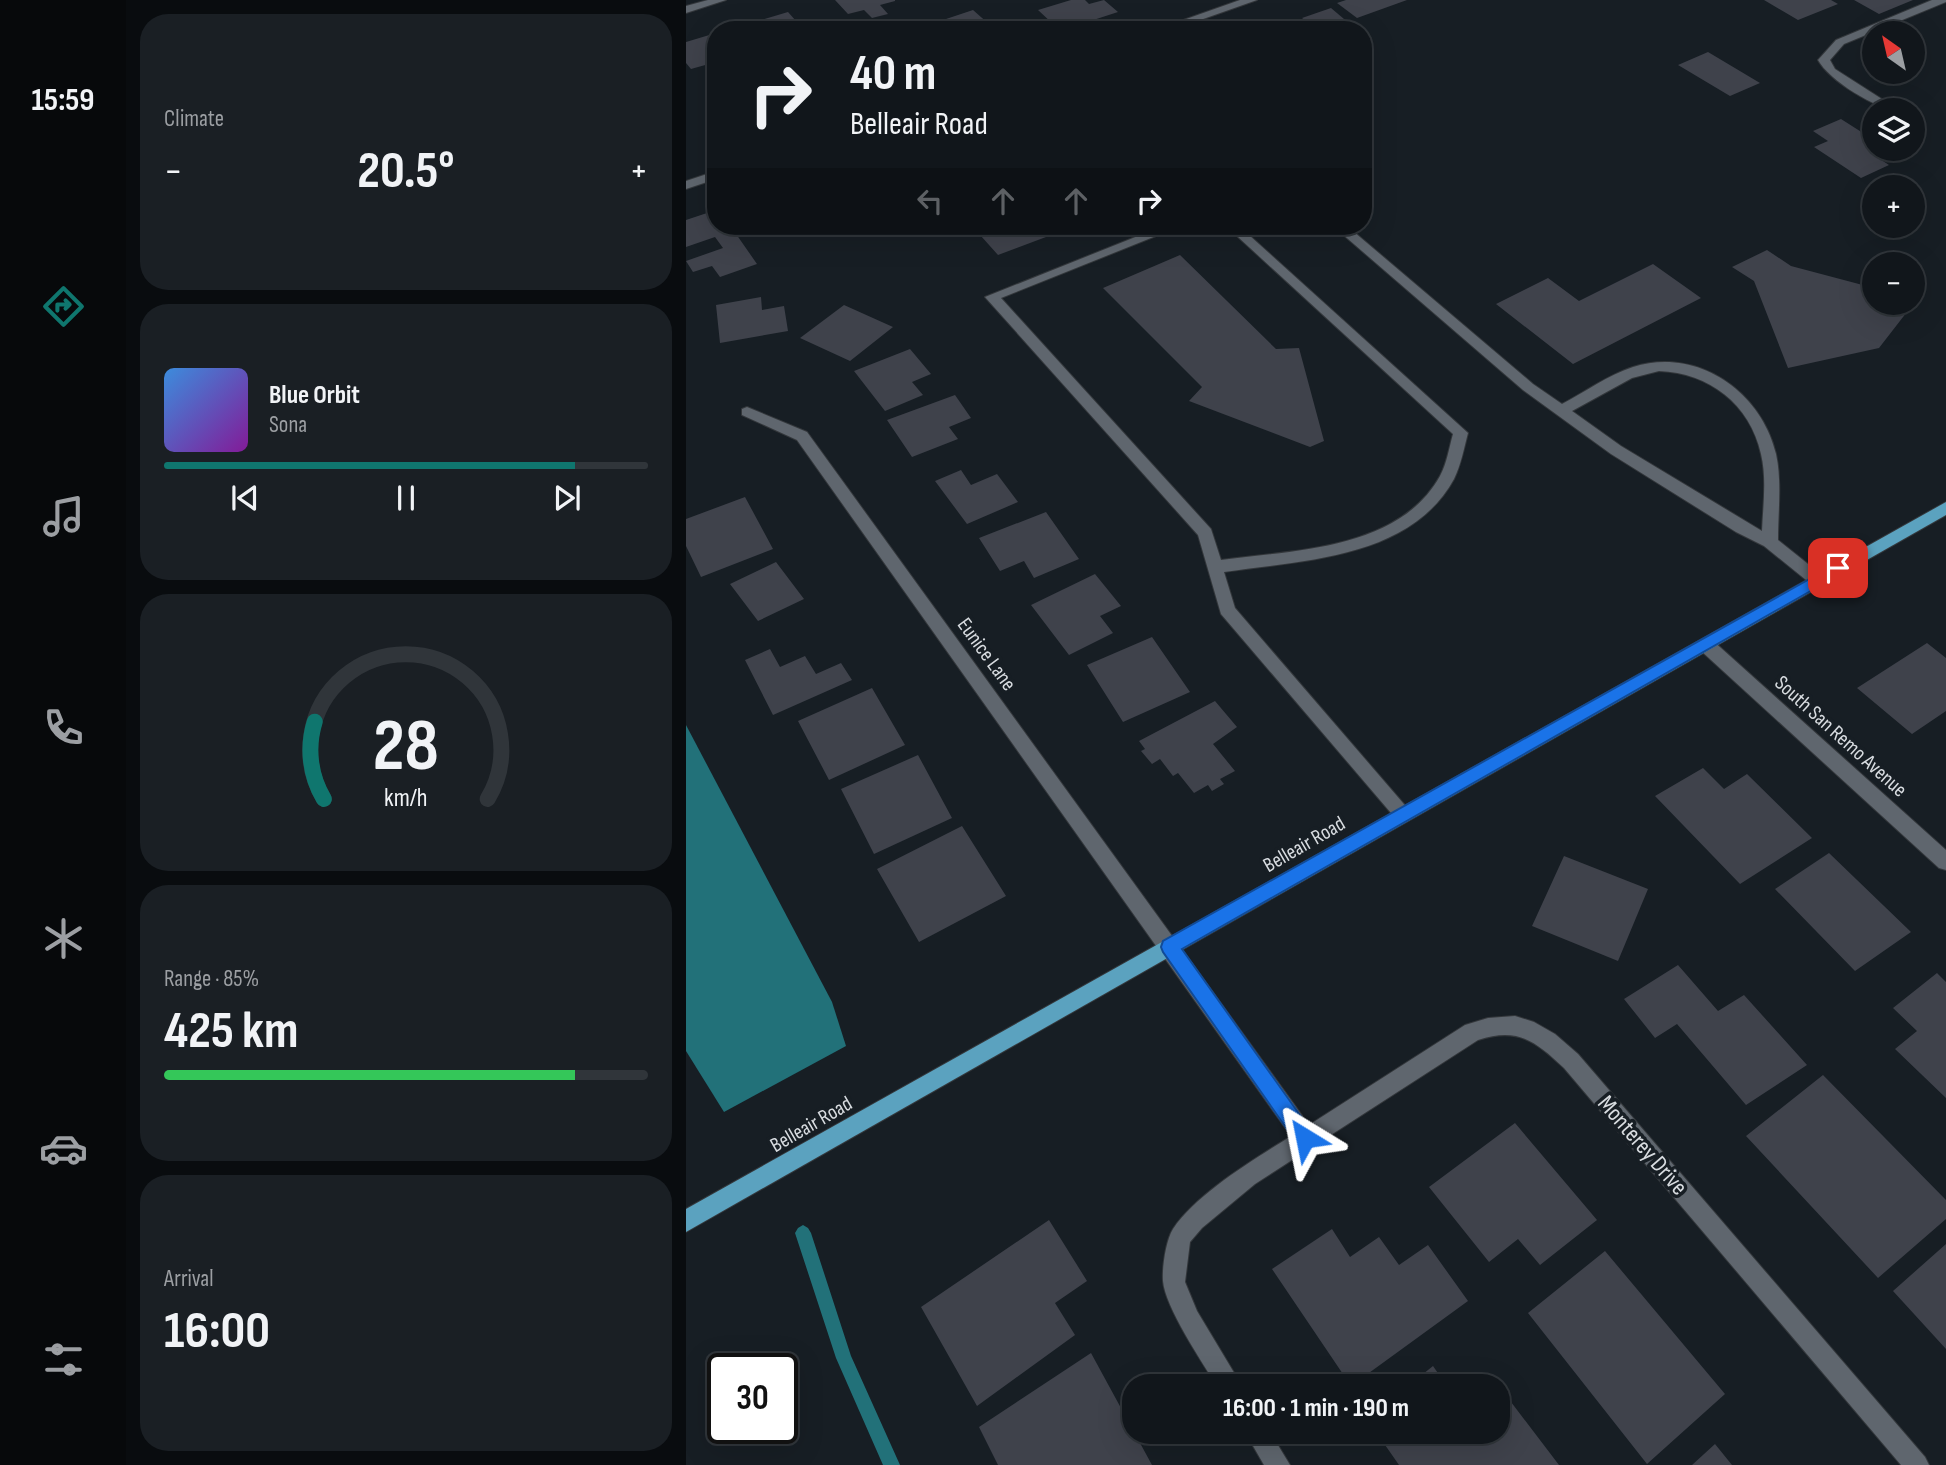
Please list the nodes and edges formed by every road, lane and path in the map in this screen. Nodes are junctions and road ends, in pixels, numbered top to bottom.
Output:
1 (719, 0) edge
2 (1251, 0) edge
3 (1942, 0) edge
4 (686, 10) edge
5 (1187, 21) edge
6 (1874, 98) edge
7 (707, 178) edge
8 (686, 185) edge
9 (1151, 235) edge
10 (1242, 235) edge
11 (1350, 235) edge
12 (1561, 411) junction
13 (747, 412) dead end
14 (1946, 508) edge
15 (1770, 542) junction
16 (1216, 566) junction
17 (1817, 580) junction
18 (1704, 644) junction
19 (1403, 815) junction
20 (1946, 862) edge
21 (1170, 947) junction
22 (1305, 1138) junction
23 (686, 1222) edge
24 (1223, 1374) edge
25 (1265, 1444) edge
26 (1278, 1465) edge
27 (1917, 1465) edge

1 - 4 street
2 - 5 street
3 - 6 street
7 - 8 street
9 - 16 street
10 - 16 street
11 - 12 street
12 - 15 street
12 - 15 street
13 - 21 street, Eunice Lane
14 - 17 main road, Belleair Road
15 - 17 street
16 - 19 street
17 - 18 main road, Belleair Road
18 - 19 main road, Belleair Road
18 - 20 street, South San Remo Avenue
19 - 21 main road, Belleair Road
21 - 22 street
21 - 23 main road, Belleair Road
22 - 24 street, Monterey Drive
22 - 27 street, Monterey Drive
25 - 26 street

